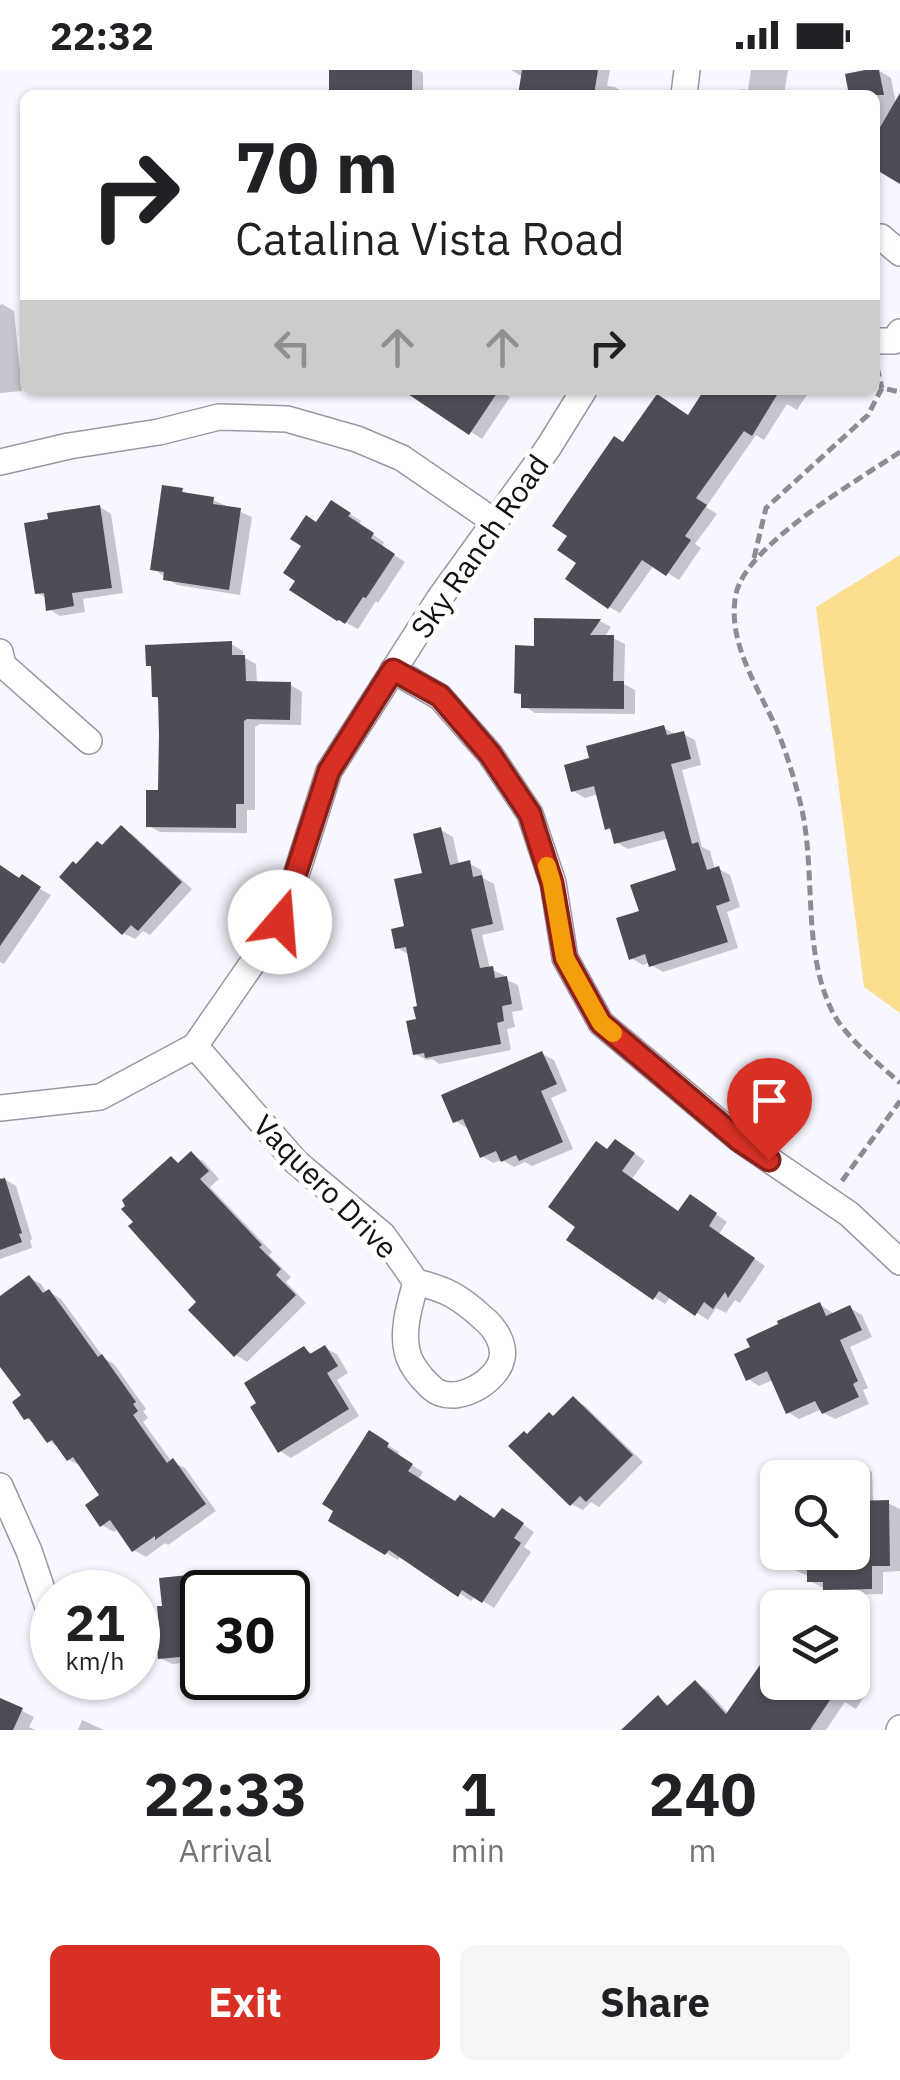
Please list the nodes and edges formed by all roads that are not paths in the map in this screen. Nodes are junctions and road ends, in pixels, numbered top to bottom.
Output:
1 (880, 236) edge
2 (900, 253) edge
3 (218, 395) edge
4 (581, 395) edge
5 (219, 417) junction
6 (0, 462) edge
7 (495, 522) junction
8 (0, 652) edge
9 (393, 670) junction
10 (89, 741) dead end
11 (195, 1046) junction
12 (0, 1108) edge
13 (900, 1262) edge
14 (416, 1282) junction
15 (0, 1486) edge
16 (35, 1570) edge

1 - 2 street
3 - 5 street
4 - 7 street, Sky Ranch Road
5 - 6 street
5 - 7 street
7 - 9 street, Sky Ranch Road
8 - 10 street
9 - 11 street, Sky Ranch Road
9 - 13 street
11 - 12 street, Sky Ranch Road
11 - 14 street, Vaquero Drive
14 - 14 street, Vaquero Drive
15 - 16 street

